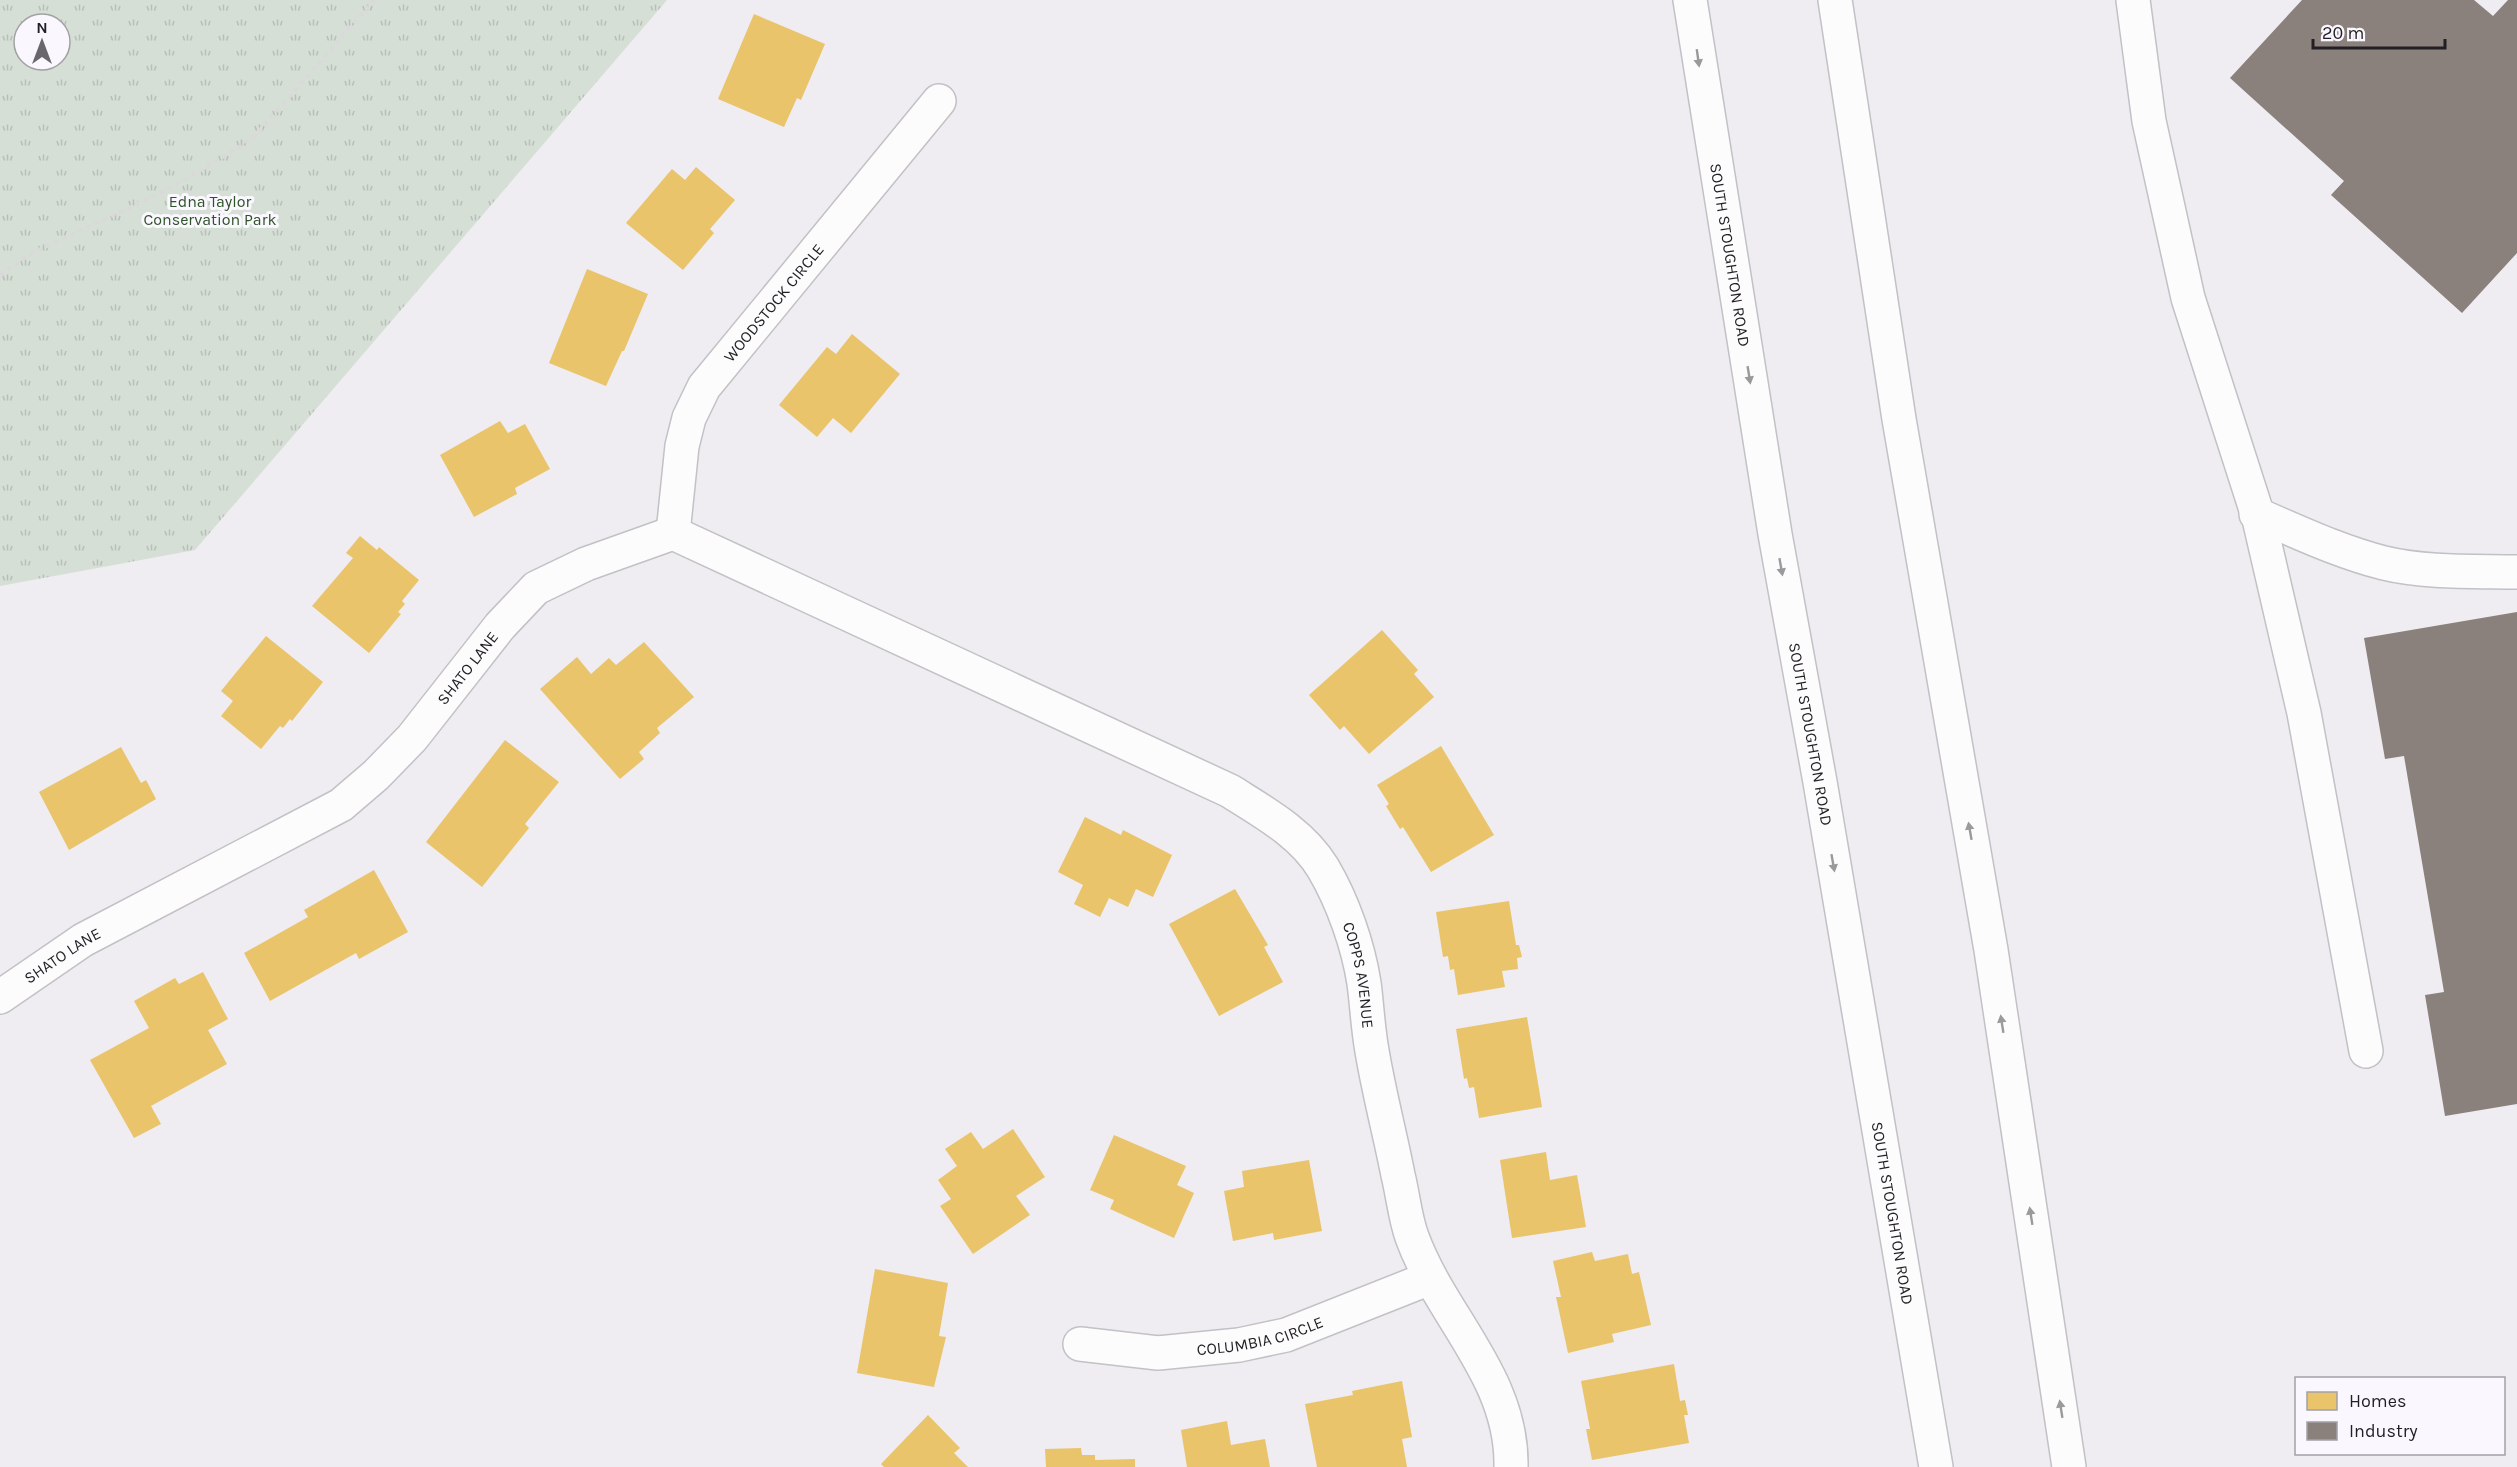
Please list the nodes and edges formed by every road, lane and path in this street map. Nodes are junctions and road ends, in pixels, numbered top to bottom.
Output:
1 (374, 0) edge
2 (1690, 0) edge
3 (1835, 0) edge
4 (2133, 0) edge
5 (939, 101) dead end
6 (0, 275) edge
7 (2256, 514) junction
8 (673, 533) junction
9 (2517, 572) edge
10 (0, 997) edge
11 (2366, 1051) dead end
12 (1430, 1278) junction
13 (1080, 1344) dead end
14 (1511, 1467) edge
15 (1936, 1467) edge
16 (2070, 1467) edge

1 - 6 path
2 -> 15 street, SOUTH STOUGHTON ROAD
16 -> 3 street
4 - 7 street
5 - 8 street, WOODSTOCK CIRCLE
7 - 9 street
7 - 11 street
8 - 10 street, SHATO LANE
8 - 12 street, COPPS AVENUE
12 - 13 street, COLUMBIA CIRCLE
12 - 14 street, COPPS AVENUE

